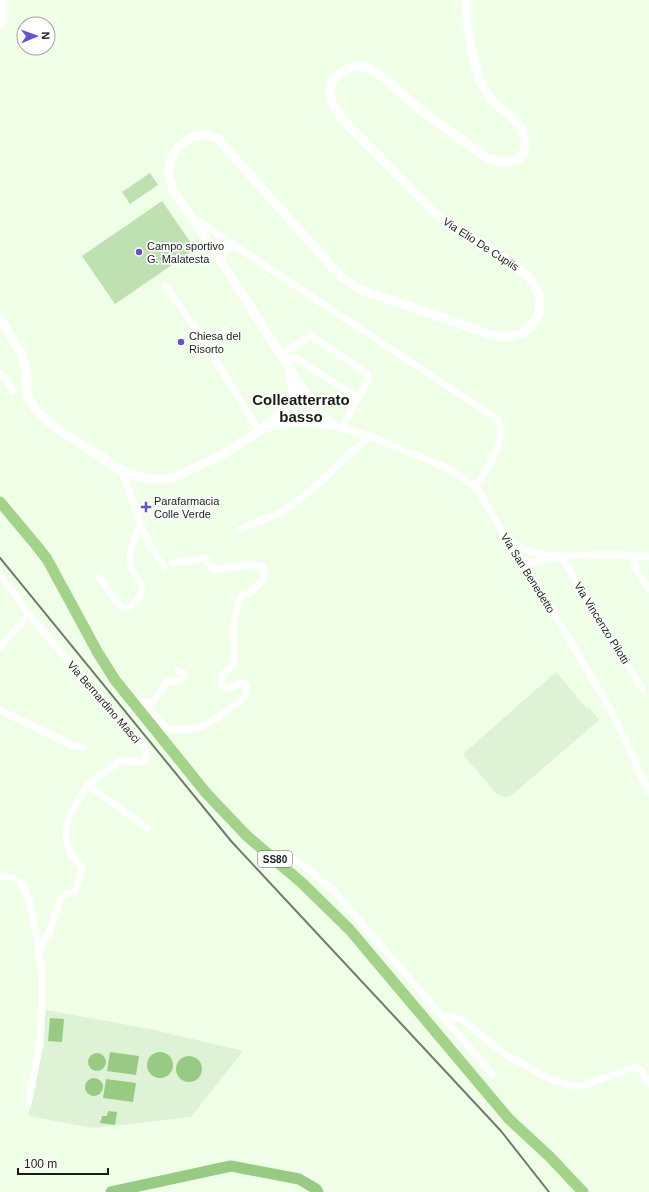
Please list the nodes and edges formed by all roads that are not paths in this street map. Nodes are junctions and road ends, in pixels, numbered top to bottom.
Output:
1 (0, 0) edge
2 (466, 0) edge
3 (0, 25) edge
4 (192, 218) junction
5 (238, 247) junction
6 (221, 261) junction
7 (165, 287) dead end
8 (0, 319) edge
9 (0, 327) edge
10 (225, 330) dead end
11 (206, 346) junction
12 (20, 349) junction
13 (284, 359) junction
14 (0, 372) edge
15 (13, 391) dead end
16 (293, 398) junction
17 (358, 398) junction
18 (309, 399) junction
19 (287, 407) junction
20 (314, 408) junction
21 (300, 422) junction
22 (340, 428) junction
23 (261, 429) junction
24 (369, 436) junction
25 (121, 470) junction
26 (476, 487) junction
27 (0, 502) edge
28 (141, 524) junction
29 (238, 530) dead end
30 (507, 540) junction
31 (534, 553) junction
32 (633, 555) junction
33 (561, 556) junction
34 (649, 557) edge
35 (521, 561) junction
36 (536, 561) junction
37 (173, 563) dead end
38 (166, 568) dead end
39 (0, 576) edge
40 (100, 576) dead end
41 (530, 576) junction
42 (649, 588) edge
43 (29, 614) junction
44 (0, 647) edge
45 (178, 670) dead end
46 (643, 689) dead end
47 (130, 699) junction
48 (143, 702) junction
49 (0, 710) edge
50 (83, 747) dead end
51 (88, 785) junction
52 (649, 792) edge
53 (148, 828) dead end
54 (286, 869) junction
55 (0, 876) edge
56 (38, 952) junction
57 (444, 1018) junction
58 (492, 1074) dead end
59 (649, 1084) edge
60 (28, 1104) dead end
61 (583, 1192) edge

1 - 3 street
2 - 4 street, Via Elio De Cupiis
4 - 5 street
4 - 6 street, Via Elio De Cupiis
5 - 6 street
5 - 26 street
6 - 13 street, Via Elio De Cupiis
7 - 11 street
8 - 12 street
9 - 12 street
10 - 11 street
11 - 23 street
12 - 25 street
13 - 16 street
13 - 17 street
13 - 17 street
13 - 18 street, Via Elio De Cupiis
14 - 15 street
16 - 18 street
16 - 19 street
17 - 22 street
18 - 20 street
19 - 21 street
19 - 23 street
20 - 21 street
20 - 22 street
21 - 22 street
21 - 23 street
22 - 24 street, Via San Benedetto
23 - 25 street
24 - 26 street, Via San Benedetto
24 - 29 street
25 - 28 street
26 - 30 street, Via San Benedetto
27 - 47 main road, SS80
28 - 38 street
28 - 40 street
30 - 31 street
30 - 35 street, Via San Benedetto
31 - 33 street
31 - 35 street
32 - 33 street
32 - 34 street
32 - 42 street
33 - 36 street
33 - 46 street, Via Vincenzo Pilotti
35 - 36 street
35 - 41 street, Via San Benedetto
36 - 41 street
37 - 48 street
39 - 43 street, Via Bernardino Masci
41 - 52 street, Via San Benedetto
43 - 44 street
43 - 51 street, Via Bernardino Masci
45 - 48 street
47 - 48 street
47 - 54 main road, SS80
49 - 50 street
51 - 53 street
51 - 56 street
54 - 57 street
54 - 61 main road, SS80
55 - 56 street
56 - 60 street
57 - 58 street
57 - 59 street

